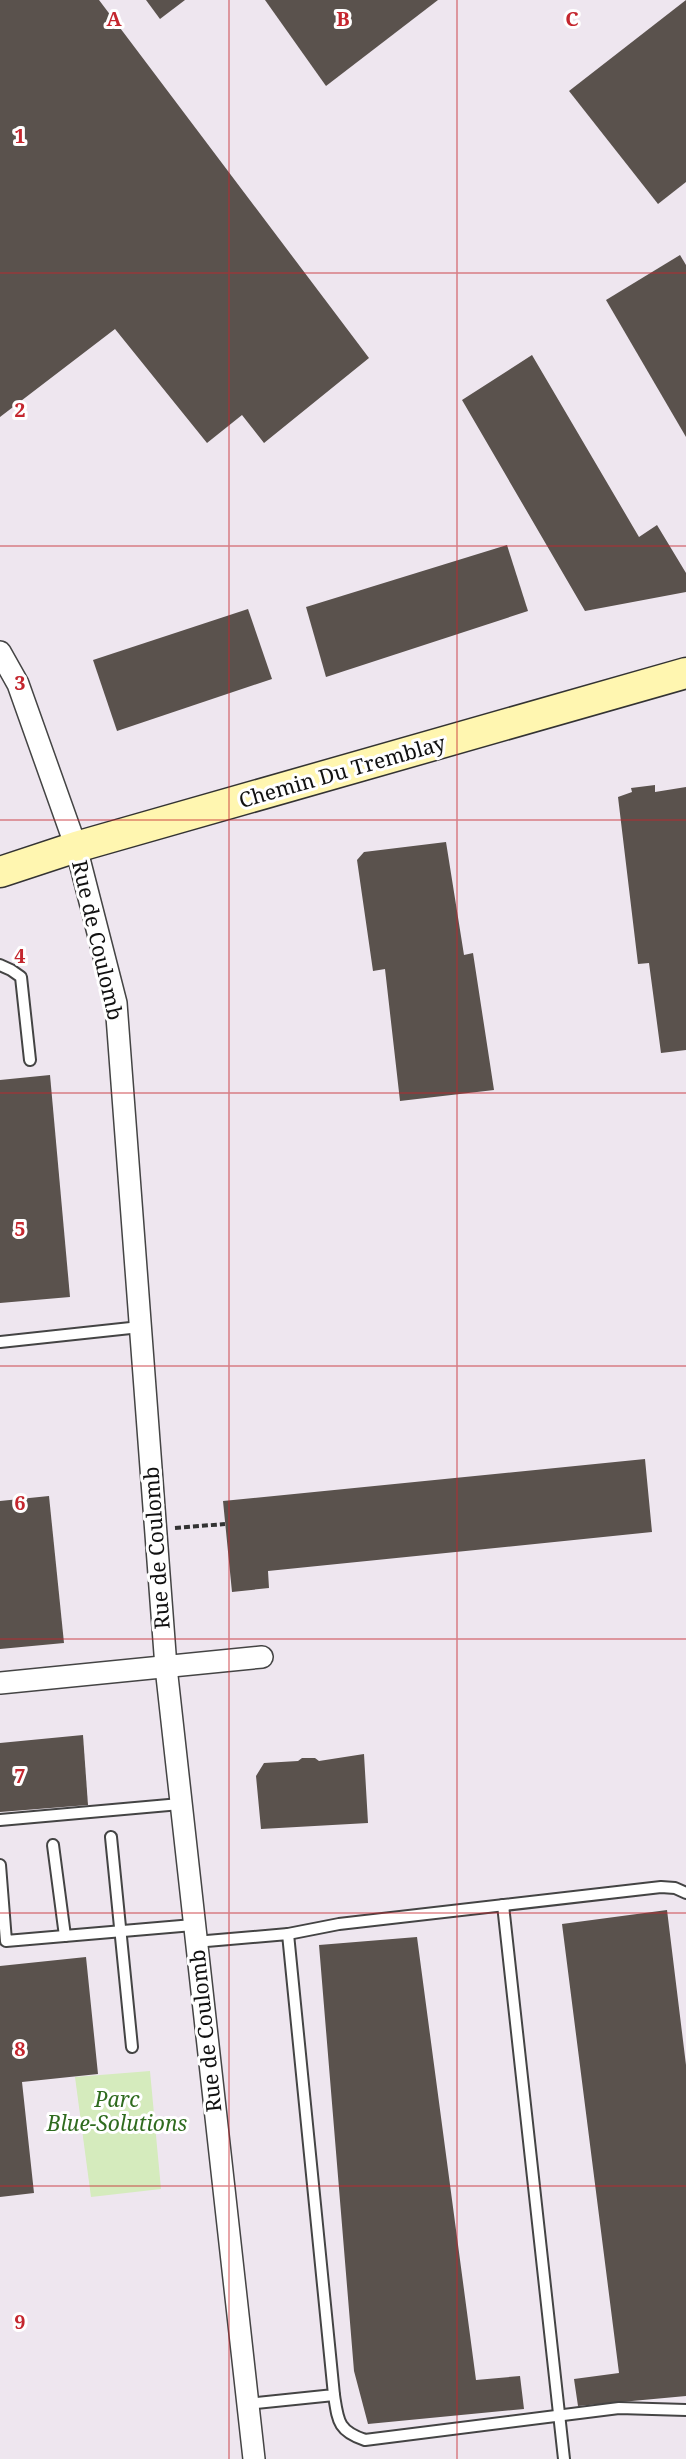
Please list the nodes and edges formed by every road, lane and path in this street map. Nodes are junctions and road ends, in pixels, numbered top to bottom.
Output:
1 (0, 652) edge
2 (686, 673) edge
3 (76, 847) junction
4 (0, 872) edge
5 (0, 965) edge
6 (30, 1060) dead end
7 (140, 1327) junction
8 (0, 1342) edge
9 (225, 1524) dead end
10 (154, 1529) junction
11 (262, 1657) dead end
12 (166, 1667) junction
13 (0, 1683) edge
14 (180, 1804) junction
15 (0, 1820) edge
16 (111, 1837) dead end
17 (53, 1845) dead end
18 (0, 1865) edge
19 (686, 1893) edge
20 (503, 1905) junction
21 (122, 1931) junction
22 (194, 1933) junction
23 (288, 1934) junction
24 (65, 1936) junction
25 (132, 2046) dead end
26 (334, 2395) junction
27 (247, 2404) junction
28 (686, 2410) edge
29 (559, 2416) junction
30 (254, 2459) edge
31 (564, 2459) edge

1 - 3 street, Rue de Coulomb
2 - 3 street, Chemin Du Tremblay
3 - 4 street, Chemin Du Tremblay
3 - 7 street, Rue de Coulomb
5 - 6 lane
7 - 8 lane
7 - 10 street, Rue de Coulomb
9 - 10 path
10 - 12 street, Rue de Coulomb
11 - 12 street
12 - 13 street
12 - 14 street, Rue de Coulomb
14 - 15 lane
14 - 22 street, Rue de Coulomb
16 - 21 lane
17 - 24 lane
18 - 24 lane
19 - 20 lane
20 - 23 lane
20 - 29 lane
21 - 22 lane
21 - 24 lane
21 - 25 lane
22 - 23 lane
22 - 27 street, Rue de Coulomb
23 - 26 lane
26 - 27 lane
26 - 29 lane
27 - 30 street, Rue de Coulomb
28 - 29 lane
29 - 31 lane

